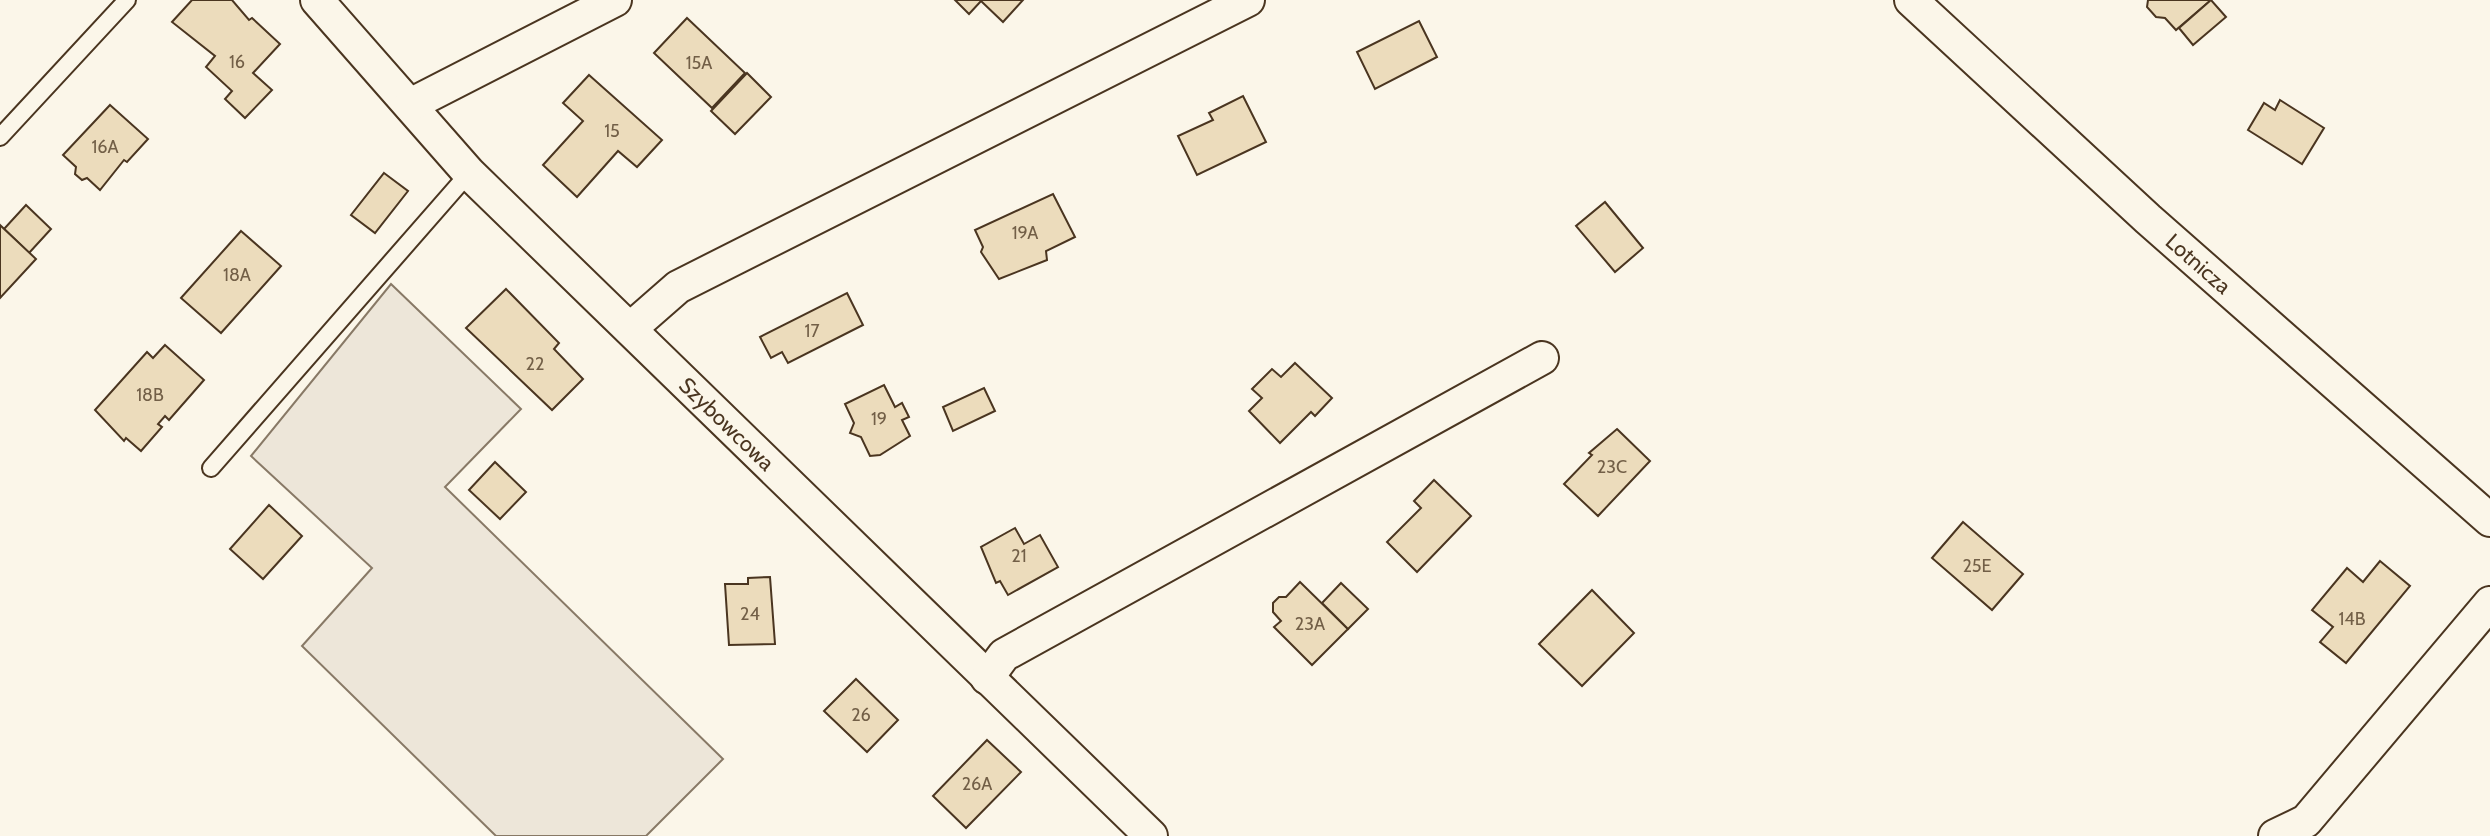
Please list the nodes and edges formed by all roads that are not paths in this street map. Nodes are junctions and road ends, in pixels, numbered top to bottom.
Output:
1 (127, 0) edge
2 (317, 0) edge
3 (615, 0) edge
4 (1248, 0) edge
5 (1911, 0) edge
6 (410, 105) junction
7 (0, 137) edge
8 (469, 173) junction
9 (630, 329) junction
10 (1542, 358) dead end
11 (211, 468) dead end
12 (2490, 520) edge
13 (2490, 603) edge
14 (987, 678) junction
15 (1151, 836) edge
16 (2275, 836) edge

1 - 7 lane
2 - 6 street, Szybowcowa
3 - 6 street
4 - 9 street
5 - 12 street, Lotnicza
6 - 8 street, Szybowcowa
8 - 9 street, Szybowcowa
8 - 11 lane
9 - 14 street, Szybowcowa
10 - 14 street
13 - 16 street
14 - 15 street, Szybowcowa

